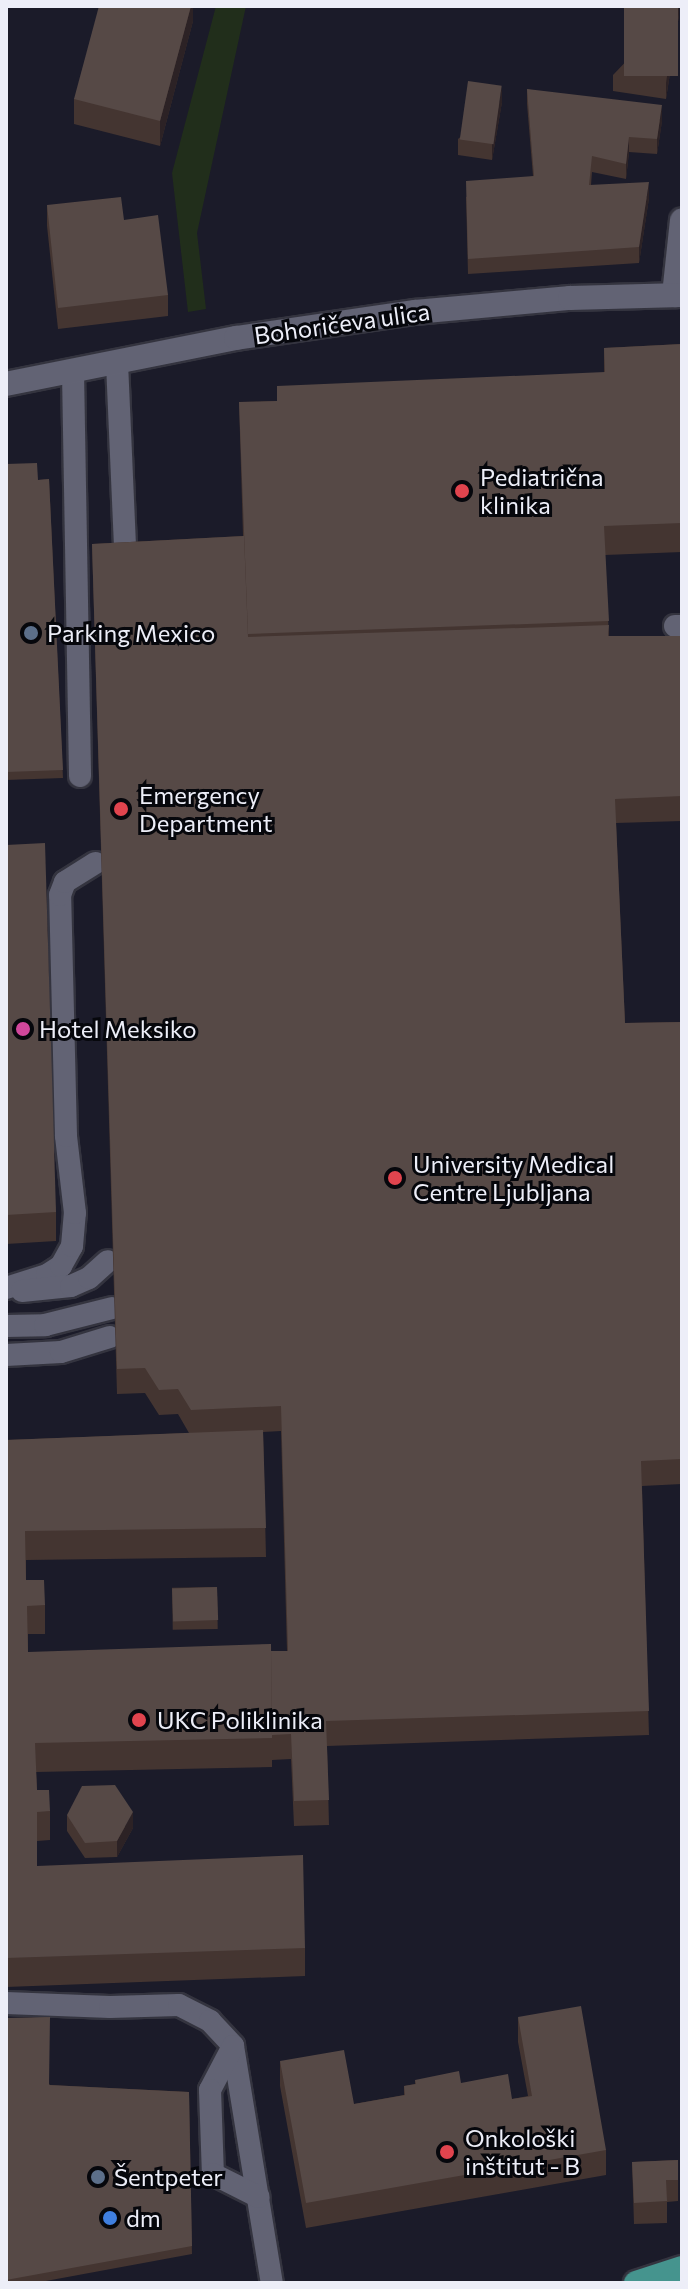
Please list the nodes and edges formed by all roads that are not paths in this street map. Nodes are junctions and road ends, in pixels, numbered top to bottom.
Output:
1 (682, 220) edge
2 (678, 295) edge
3 (117, 363) junction
4 (73, 372) junction
5 (6, 384) edge
6 (126, 566) edge
7 (80, 776) dead end
8 (96, 863) dead end
9 (108, 1261) dead end
10 (6, 1290) edge
11 (112, 1308) edge
12 (6, 1326) edge
13 (110, 1337) dead end
14 (6, 1355) edge
15 (6, 2003) edge
16 (233, 2046) junction
17 (259, 2197) junction
18 (682, 2268) edge
19 (272, 2283) edge
20 (636, 2283) edge

1 - 2 street
2 - 3 street, Bohoričeva ulica
3 - 4 street, Bohoričeva ulica
3 - 6 lane
4 - 5 street, Bohoričeva ulica
4 - 7 lane
8 - 10 lane
9 - 10 lane
11 - 12 lane
13 - 14 lane
15 - 16 lane
16 - 17 lane
16 - 17 lane
17 - 19 lane
18 - 20 main road

